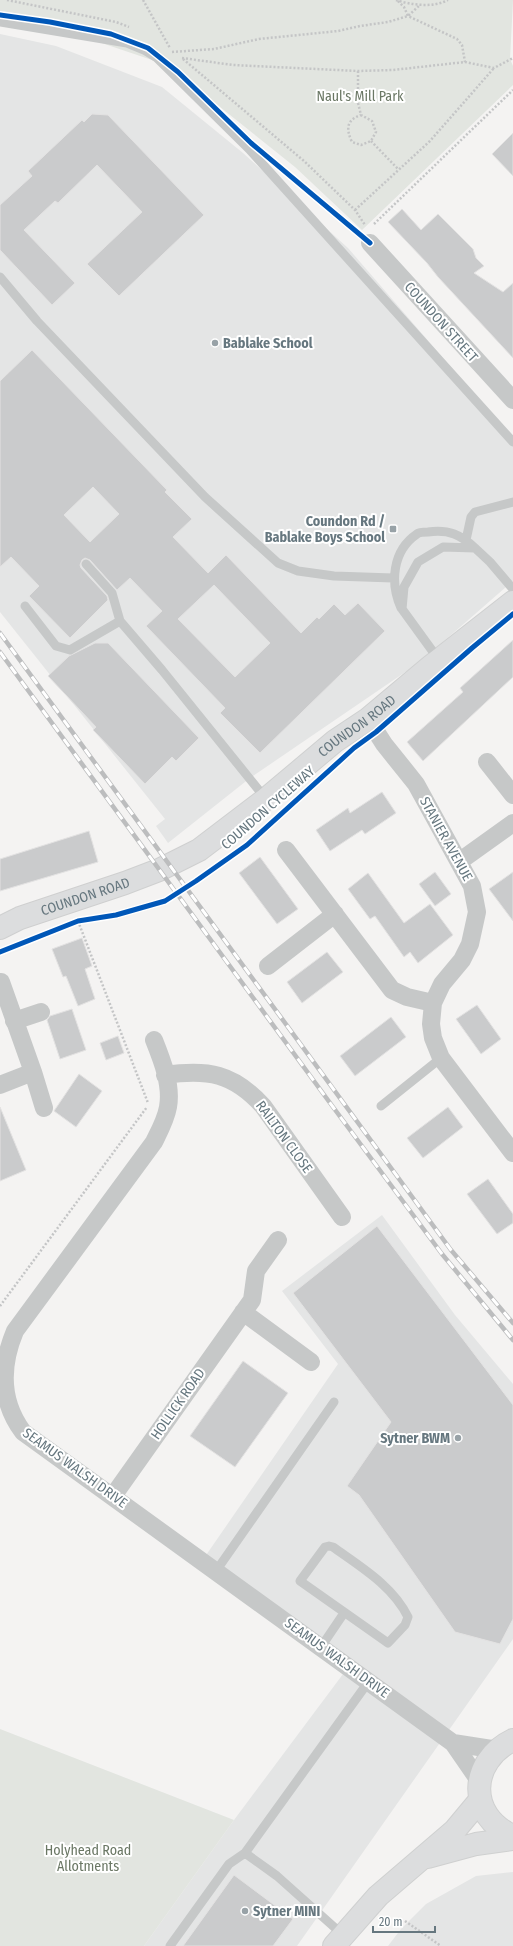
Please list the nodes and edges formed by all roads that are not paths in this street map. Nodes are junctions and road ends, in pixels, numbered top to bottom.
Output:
1 (0, 22) edge
2 (370, 240) road end
3 (0, 277) edge
4 (513, 400) edge
5 (513, 442) edge
6 (513, 502) edge
7 (466, 540) junction
8 (475, 548) junction
9 (86, 564) dead end
10 (393, 578) junction
11 (513, 589) edge
12 (513, 602) edge
13 (25, 606) dead end
14 (402, 609) junction
15 (120, 621) junction
16 (439, 660) junction
17 (368, 719) junction
18 (488, 762) dead end
19 (513, 795) edge
20 (266, 799) junction
21 (513, 823) edge
22 (286, 850) dead end
23 (460, 861) junction
24 (335, 914) junction
25 (0, 928) edge
26 (268, 966) dead end
27 (1, 982) edge
28 (433, 1003) junction
29 (41, 1012) dead end
30 (14, 1021) junction
31 (154, 1040) dead end
32 (441, 1058) junction
33 (33, 1072) junction
34 (165, 1075) junction
35 (0, 1085) edge
36 (381, 1106) dead end
37 (44, 1108) dead end
38 (513, 1153) edge
39 (342, 1216) dead end
40 (278, 1240) dead end
41 (243, 1312) junction
42 (311, 1362) dead end
43 (0, 1391) edge
44 (334, 1402) dead end
45 (113, 1496) junction
46 (216, 1571) junction
47 (344, 1613) junction
48 (321, 1646) junction
49 (369, 1681) junction
50 (453, 1743) junction
51 (505, 1745) edge
52 (480, 1791) junction
53 (513, 1837) edge
54 (245, 1853) junction
55 (423, 1859) junction
56 (338, 1940) edge
57 (170, 1946) edge

1 - 5 lane
2 - 4 street, COUNDON STREET
3 - 10 lane
6 - 7 lane
7 - 8 lane
7 - 10 lane
8 - 11 lane
8 - 14 lane
9 - 15 lane
10 - 14 lane
12 - 16 main road, COUNDON ROAD
13 - 15 lane
14 - 16 lane
15 - 20 lane
16 - 17 main road, COUNDON ROAD
17 - 20 main road, COUNDON ROAD
17 - 23 street, STANIER AVENUE
18 - 19 street
20 - 25 main road, COUNDON ROAD
21 - 23 street
22 - 24 street
23 - 28 street, STANIER AVENUE
24 - 26 street
24 - 28 street
27 - 30 street
28 - 32 street, STANIER AVENUE
29 - 30 street
30 - 33 street
31 - 34 street, SEAMUS WALSH DRIVE
32 - 36 lane
32 - 38 street, STANIER AVENUE
33 - 35 street
33 - 37 street
34 - 39 street, RAILTON CLOSE
34 - 43 street, SEAMUS WALSH DRIVE
40 - 41 street, HOLLICK ROAD
41 - 42 street
41 - 45 street, HOLLICK ROAD
43 - 45 street, SEAMUS WALSH DRIVE
44 - 46 lane
45 - 46 street, SEAMUS WALSH DRIVE
46 - 48 street, SEAMUS WALSH DRIVE
47 - 47 lane
47 - 48 lane
48 - 49 street, SEAMUS WALSH DRIVE
49 - 50 street, SEAMUS WALSH DRIVE
49 - 54 lane
50 - 51 street
50 - 52 street
51 - 52 main road
52 - 53 main road
52 - 55 main road
53 - 55 main road
54 - 56 lane
54 - 57 lane
55 - 56 main road

